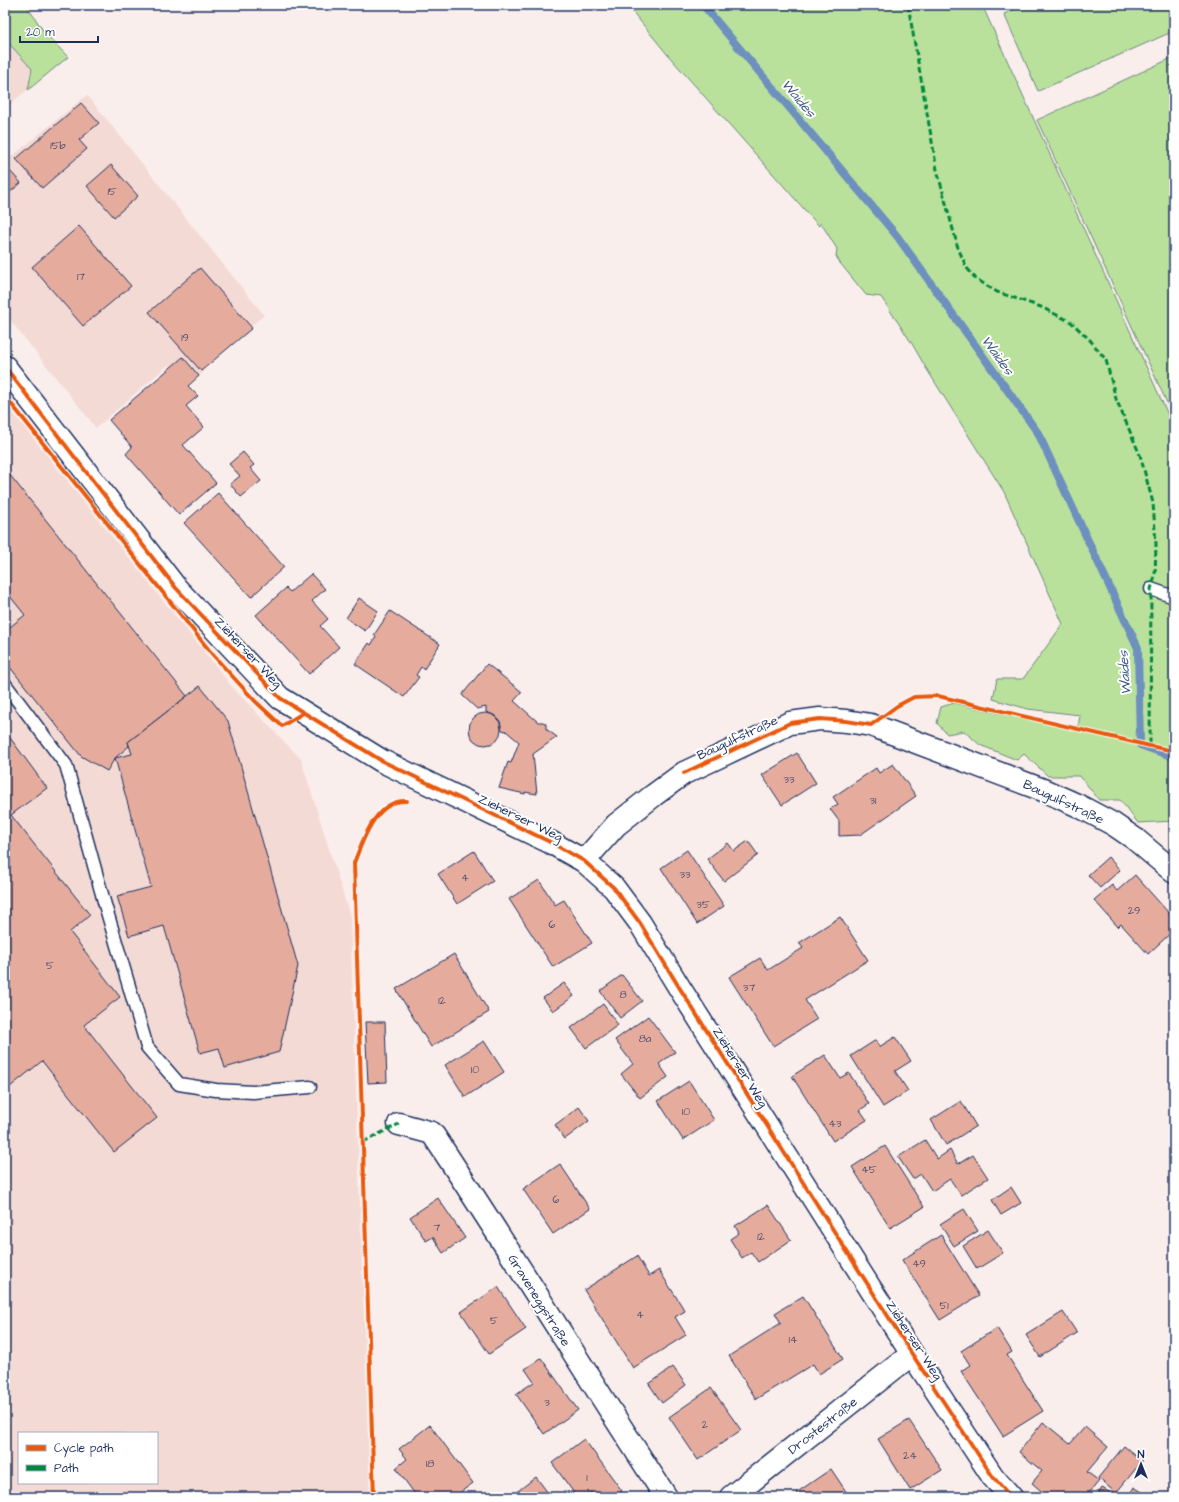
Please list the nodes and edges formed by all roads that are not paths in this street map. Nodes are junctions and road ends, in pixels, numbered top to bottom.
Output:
1 (5, 367) edge
2 (1151, 588) dead end
3 (1174, 596) edge
4 (5, 684) edge
5 (584, 861) junction
6 (1174, 872) edge
7 (310, 1088) dead end
8 (399, 1124) dead end
9 (912, 1354) junction
10 (666, 1497) edge
11 (731, 1497) edge
12 (1011, 1497) edge

1 - 5 street, Zieherser Weg
2 - 3 lane
4 - 7 lane
5 - 6 street, Baugulfstraße
5 - 9 street, Zieherser Weg
8 - 10 street, Graveneggstraße
9 - 11 street, Drostestraße
9 - 12 street, Zieherser Weg

